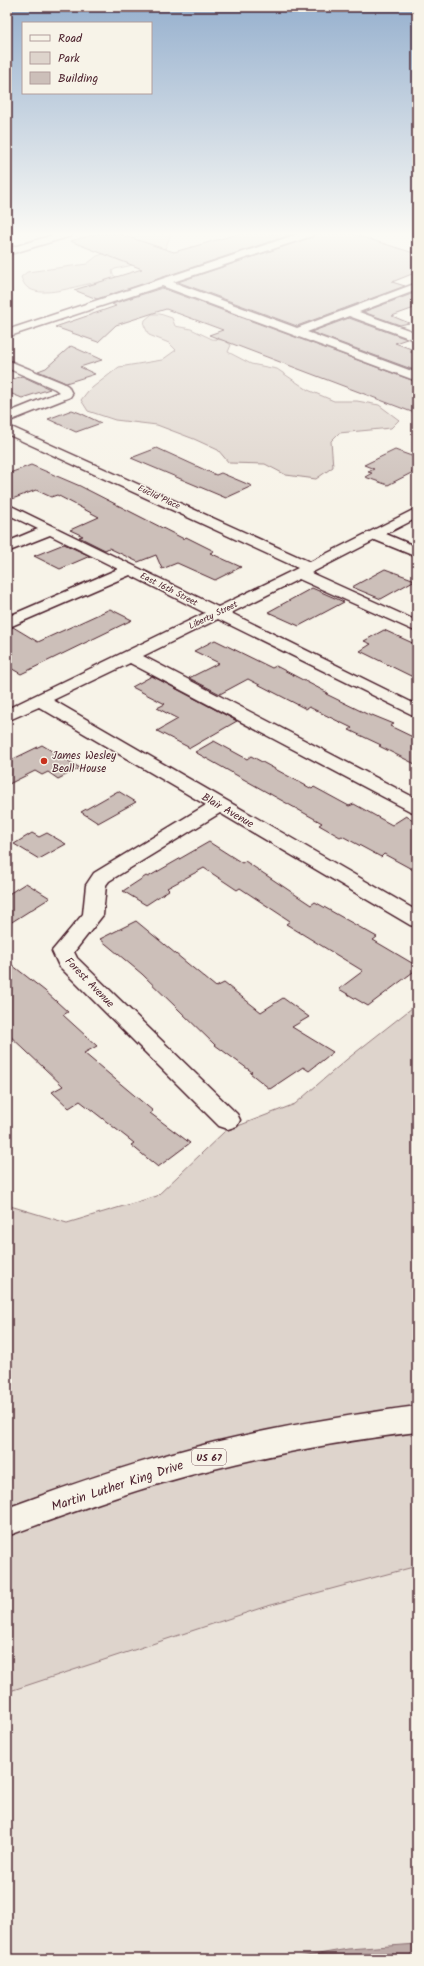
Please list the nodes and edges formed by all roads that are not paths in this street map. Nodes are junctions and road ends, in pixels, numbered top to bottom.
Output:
1 (32, 326) edge
2 (280, 326) edge
3 (313, 326) edge
4 (386, 326) edge
5 (297, 332) junction
6 (7, 334) edge
7 (417, 337) edge
8 (7, 364) edge
9 (417, 377) edge
10 (7, 418) edge
11 (7, 428) edge
12 (7, 508) edge
13 (417, 512) edge
14 (50, 530) junction
15 (375, 535) junction
16 (7, 547) edge
17 (417, 552) edge
18 (130, 570) junction
19 (304, 571) junction
20 (217, 613) junction
21 (7, 623) edge
22 (417, 627) edge
23 (130, 656) junction
24 (40, 700) junction
25 (11, 709) edge
26 (417, 712) edge
27 (220, 806) junction
28 (417, 806) edge
29 (417, 920) edge
30 (228, 1120) dead end
31 (417, 1419) edge
32 (7, 1522) edge

1 - 6 main road
2 - 5 main road
3 - 5 main road
4 - 7 main road
5 - 9 main road
8 - 10 main road
11 - 19 main road, Euclid Place
12 - 14 main road, East 16th Street
13 - 15 main road, Liberty Street
14 - 16 main road
14 - 18 main road, East 16th Street
15 - 17 main road
15 - 19 main road, Liberty Street
18 - 20 main road, East 16th Street
18 - 21 main road
19 - 20 main road, Liberty Street
19 - 22 main road, Euclid Place
20 - 23 main road, Liberty Street
20 - 26 main road, East 16th Street
23 - 24 main road, Liberty Street
23 - 28 main road
24 - 25 main road, Liberty Street
24 - 27 main road, Blair Avenue
27 - 29 main road, Blair Avenue
27 - 30 main road, Forest Avenue
31 - 32 main road, Martin Luther King Drive / US 67

